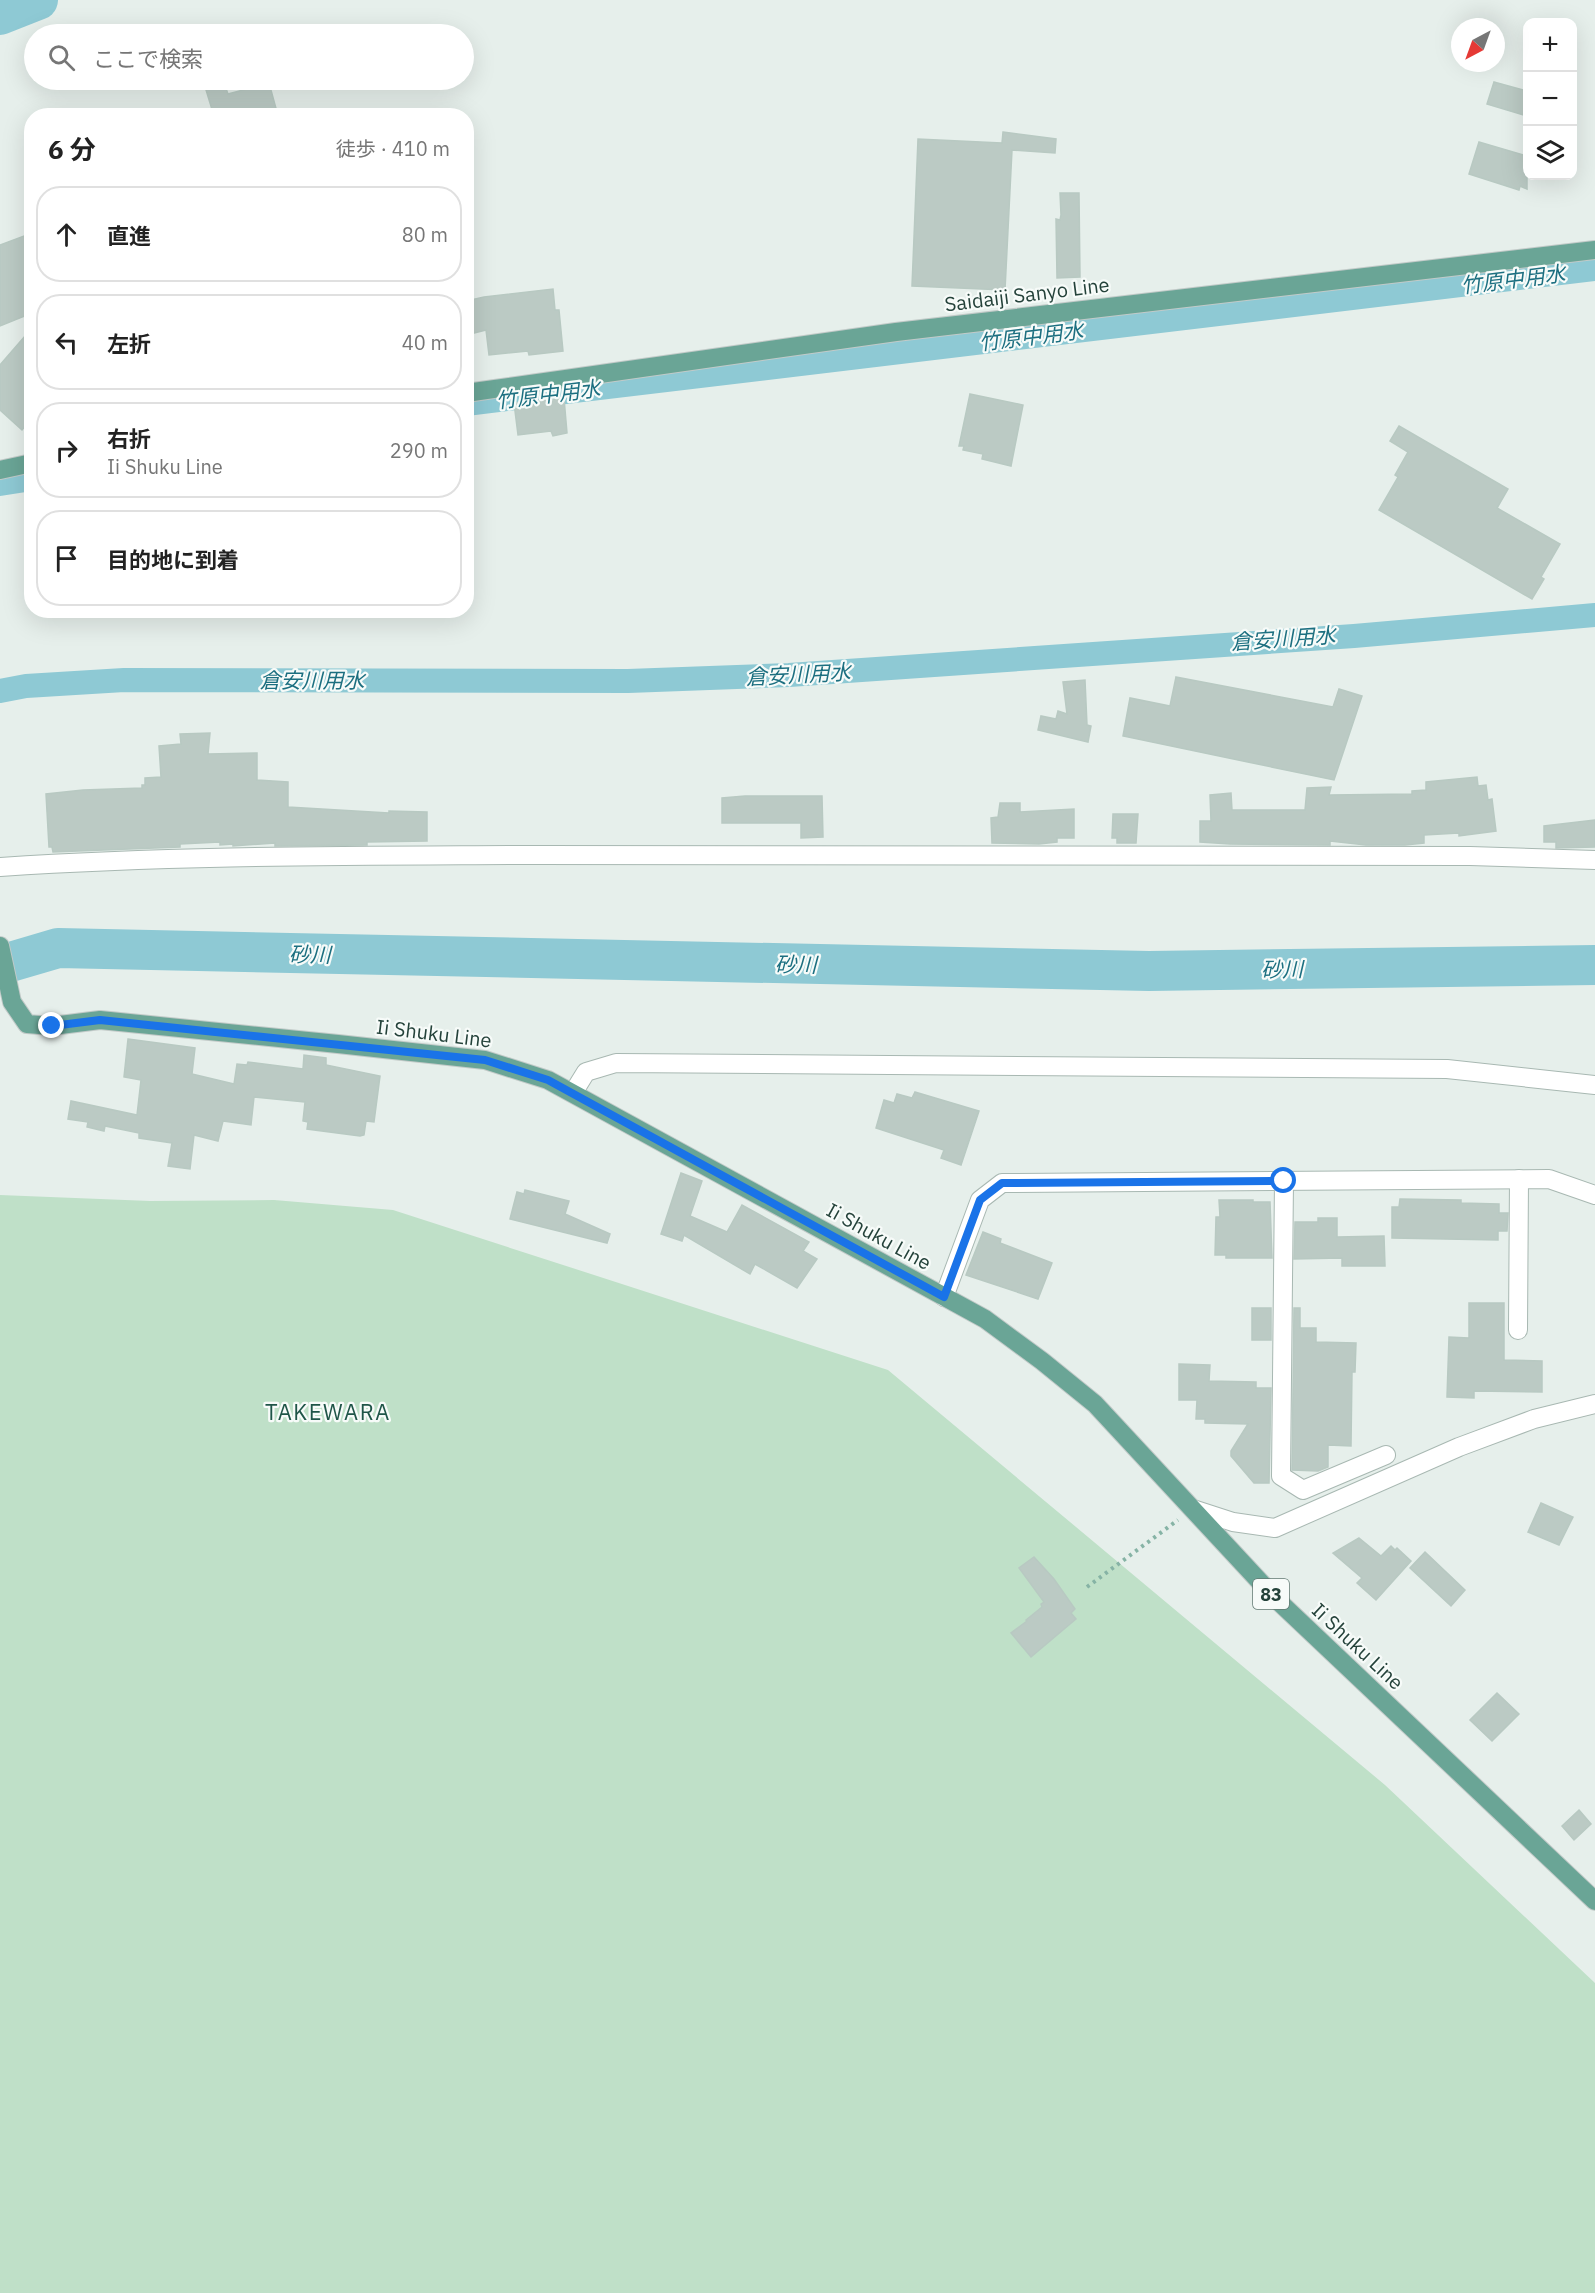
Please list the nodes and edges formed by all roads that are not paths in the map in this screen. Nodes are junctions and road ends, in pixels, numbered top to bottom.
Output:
1 (1595, 250) edge
2 (474, 392) edge
3 (24, 465) edge
4 (0, 470) edge
5 (1595, 860) edge
6 (0, 867) edge
7 (0, 945) edge
8 (1595, 1085) edge
9 (573, 1093) junction
10 (1519, 1179) junction
11 (1284, 1181) junction
12 (1595, 1195) edge
13 (944, 1297) junction
14 (1518, 1330) dead end
15 (1595, 1404) edge
16 (1386, 1455) dead end
17 (1193, 1509) junction
18 (1595, 1901) edge

1 - 2 main road, Saidaiji Sanyo Line
3 - 4 main road
5 - 6 street
7 - 9 main road, Ii Shuku Line / 83
8 - 9 street
9 - 13 main road, Ii Shuku Line / 83
10 - 11 street
10 - 12 street
10 - 14 street
11 - 13 street
11 - 16 street
13 - 17 main road, Ii Shuku Line / 83
15 - 17 street
17 - 18 main road, Ii Shuku Line / 83

